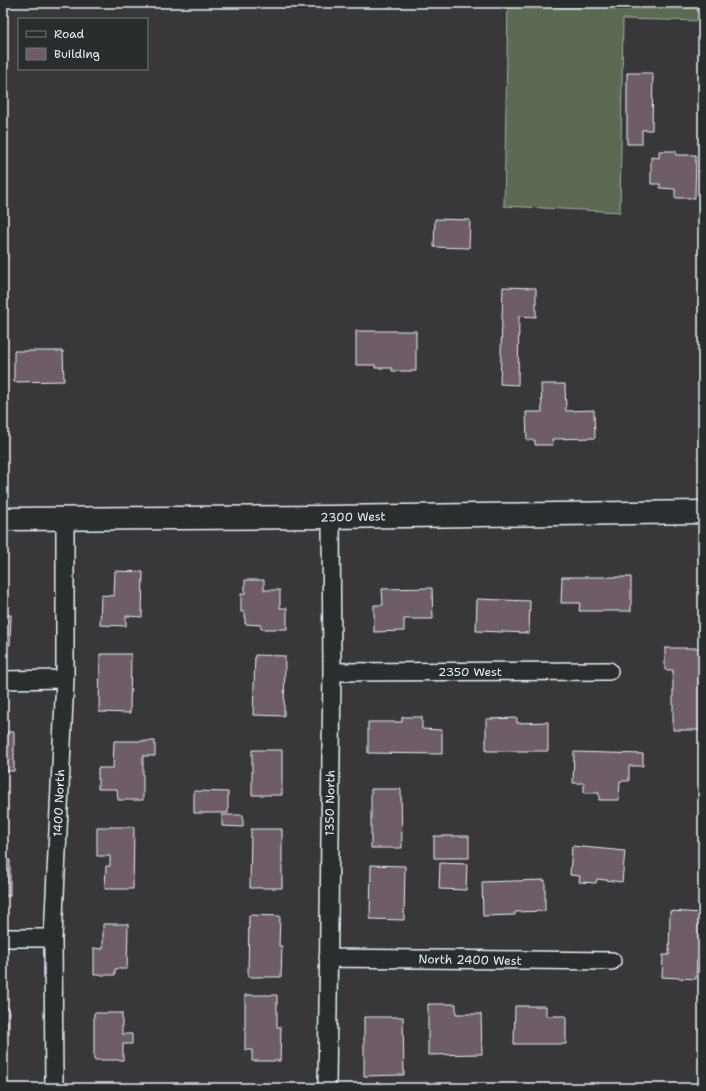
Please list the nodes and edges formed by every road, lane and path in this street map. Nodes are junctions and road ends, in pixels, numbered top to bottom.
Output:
1 (703, 512) edge
2 (331, 518) junction
3 (3, 519) edge
4 (65, 519) junction
5 (609, 671) dead end
6 (332, 672) junction
7 (3, 680) edge
8 (65, 680) junction
9 (3, 938) edge
10 (53, 938) junction
11 (328, 958) junction
12 (612, 962) dead end
13 (54, 1088) edge
14 (327, 1088) edge

1 - 2 main road, 2300 West
2 - 4 main road, 2300 West
2 - 6 street, 1350 North
3 - 4 main road, 2300 West
4 - 8 street, 1400 North
5 - 6 street, 2350 West
6 - 11 street, 1350 North
7 - 8 street
8 - 10 street, 1400 North
9 - 10 street
10 - 13 street, 1400 North
11 - 12 street, North 2400 West
11 - 14 street, 1350 North

